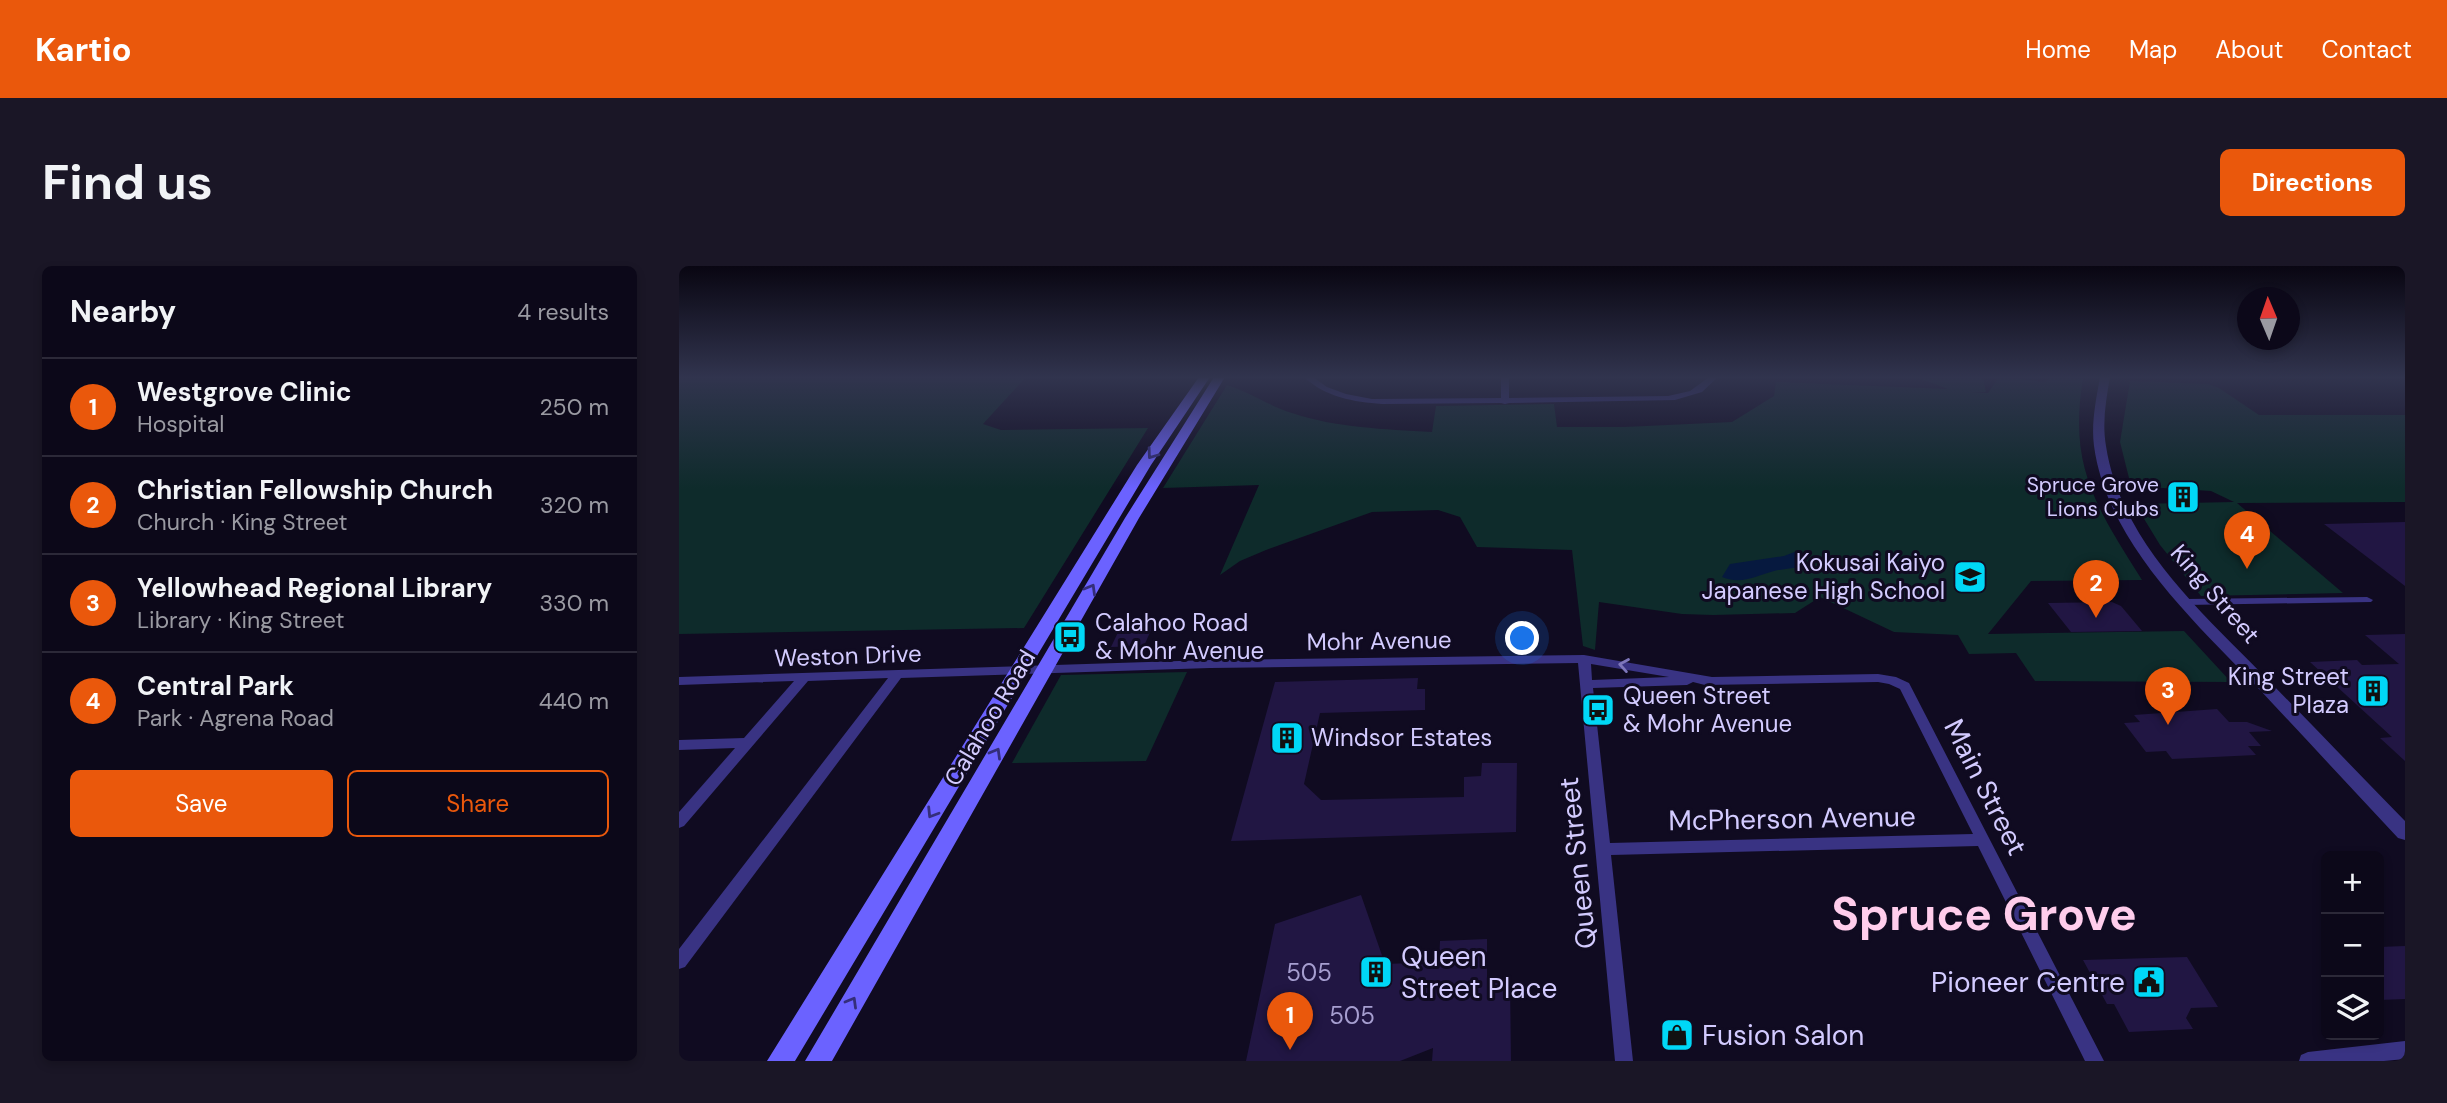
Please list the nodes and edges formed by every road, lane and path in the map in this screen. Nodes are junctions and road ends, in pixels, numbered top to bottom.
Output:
1 (1180, 414) edge
2 (1196, 414) edge
3 (2100, 414) edge
4 (2367, 600) dead end
5 (2186, 602) junction
6 (1584, 659) junction
7 (1045, 669) junction
8 (1019, 671) junction
9 (896, 676) junction
10 (804, 678) junction
11 (679, 681) edge
12 (1713, 681) junction
13 (1586, 684) junction
14 (1905, 686) joint
15 (747, 743) junction
16 (679, 745) edge
17 (679, 822) edge
18 (2403, 829) edge
19 (1983, 840) junction
20 (1603, 849) junction
21 (679, 962) edge
22 (2405, 1050) edge
23 (780, 1061) edge
24 (818, 1061) edge
25 (1624, 1061) edge
26 (2095, 1061) edge
27 (2308, 1061) edge

1 -> 8 main road, Calahoo Road
7 -> 2 main road, Calahoo Road
3 - 5 street, King Street
4 - 5 street
5 - 18 street, King Street
6 - 7 street, Mohr Avenue
12 -> 6 street, Mohr Avenue
6 - 13 street, Queen Street
7 - 8 street, Weston Drive
24 -> 7 main road, Calahoo Road
8 - 9 street, Weston Drive
8 -> 23 main road, Calahoo Road
9 - 10 street, Weston Drive
9 - 21 street
10 - 11 street, Weston Drive
10 - 15 street
12 - 13 street, Mohr Avenue
12 - 14 street, Mohr Avenue
13 - 20 street, Queen Street
14 - 19 street, Main Street
15 - 16 street
15 - 17 street
19 - 20 street, McPherson Avenue
19 - 26 street, Main Street
20 - 25 street, Queen Street
22 - 27 street

